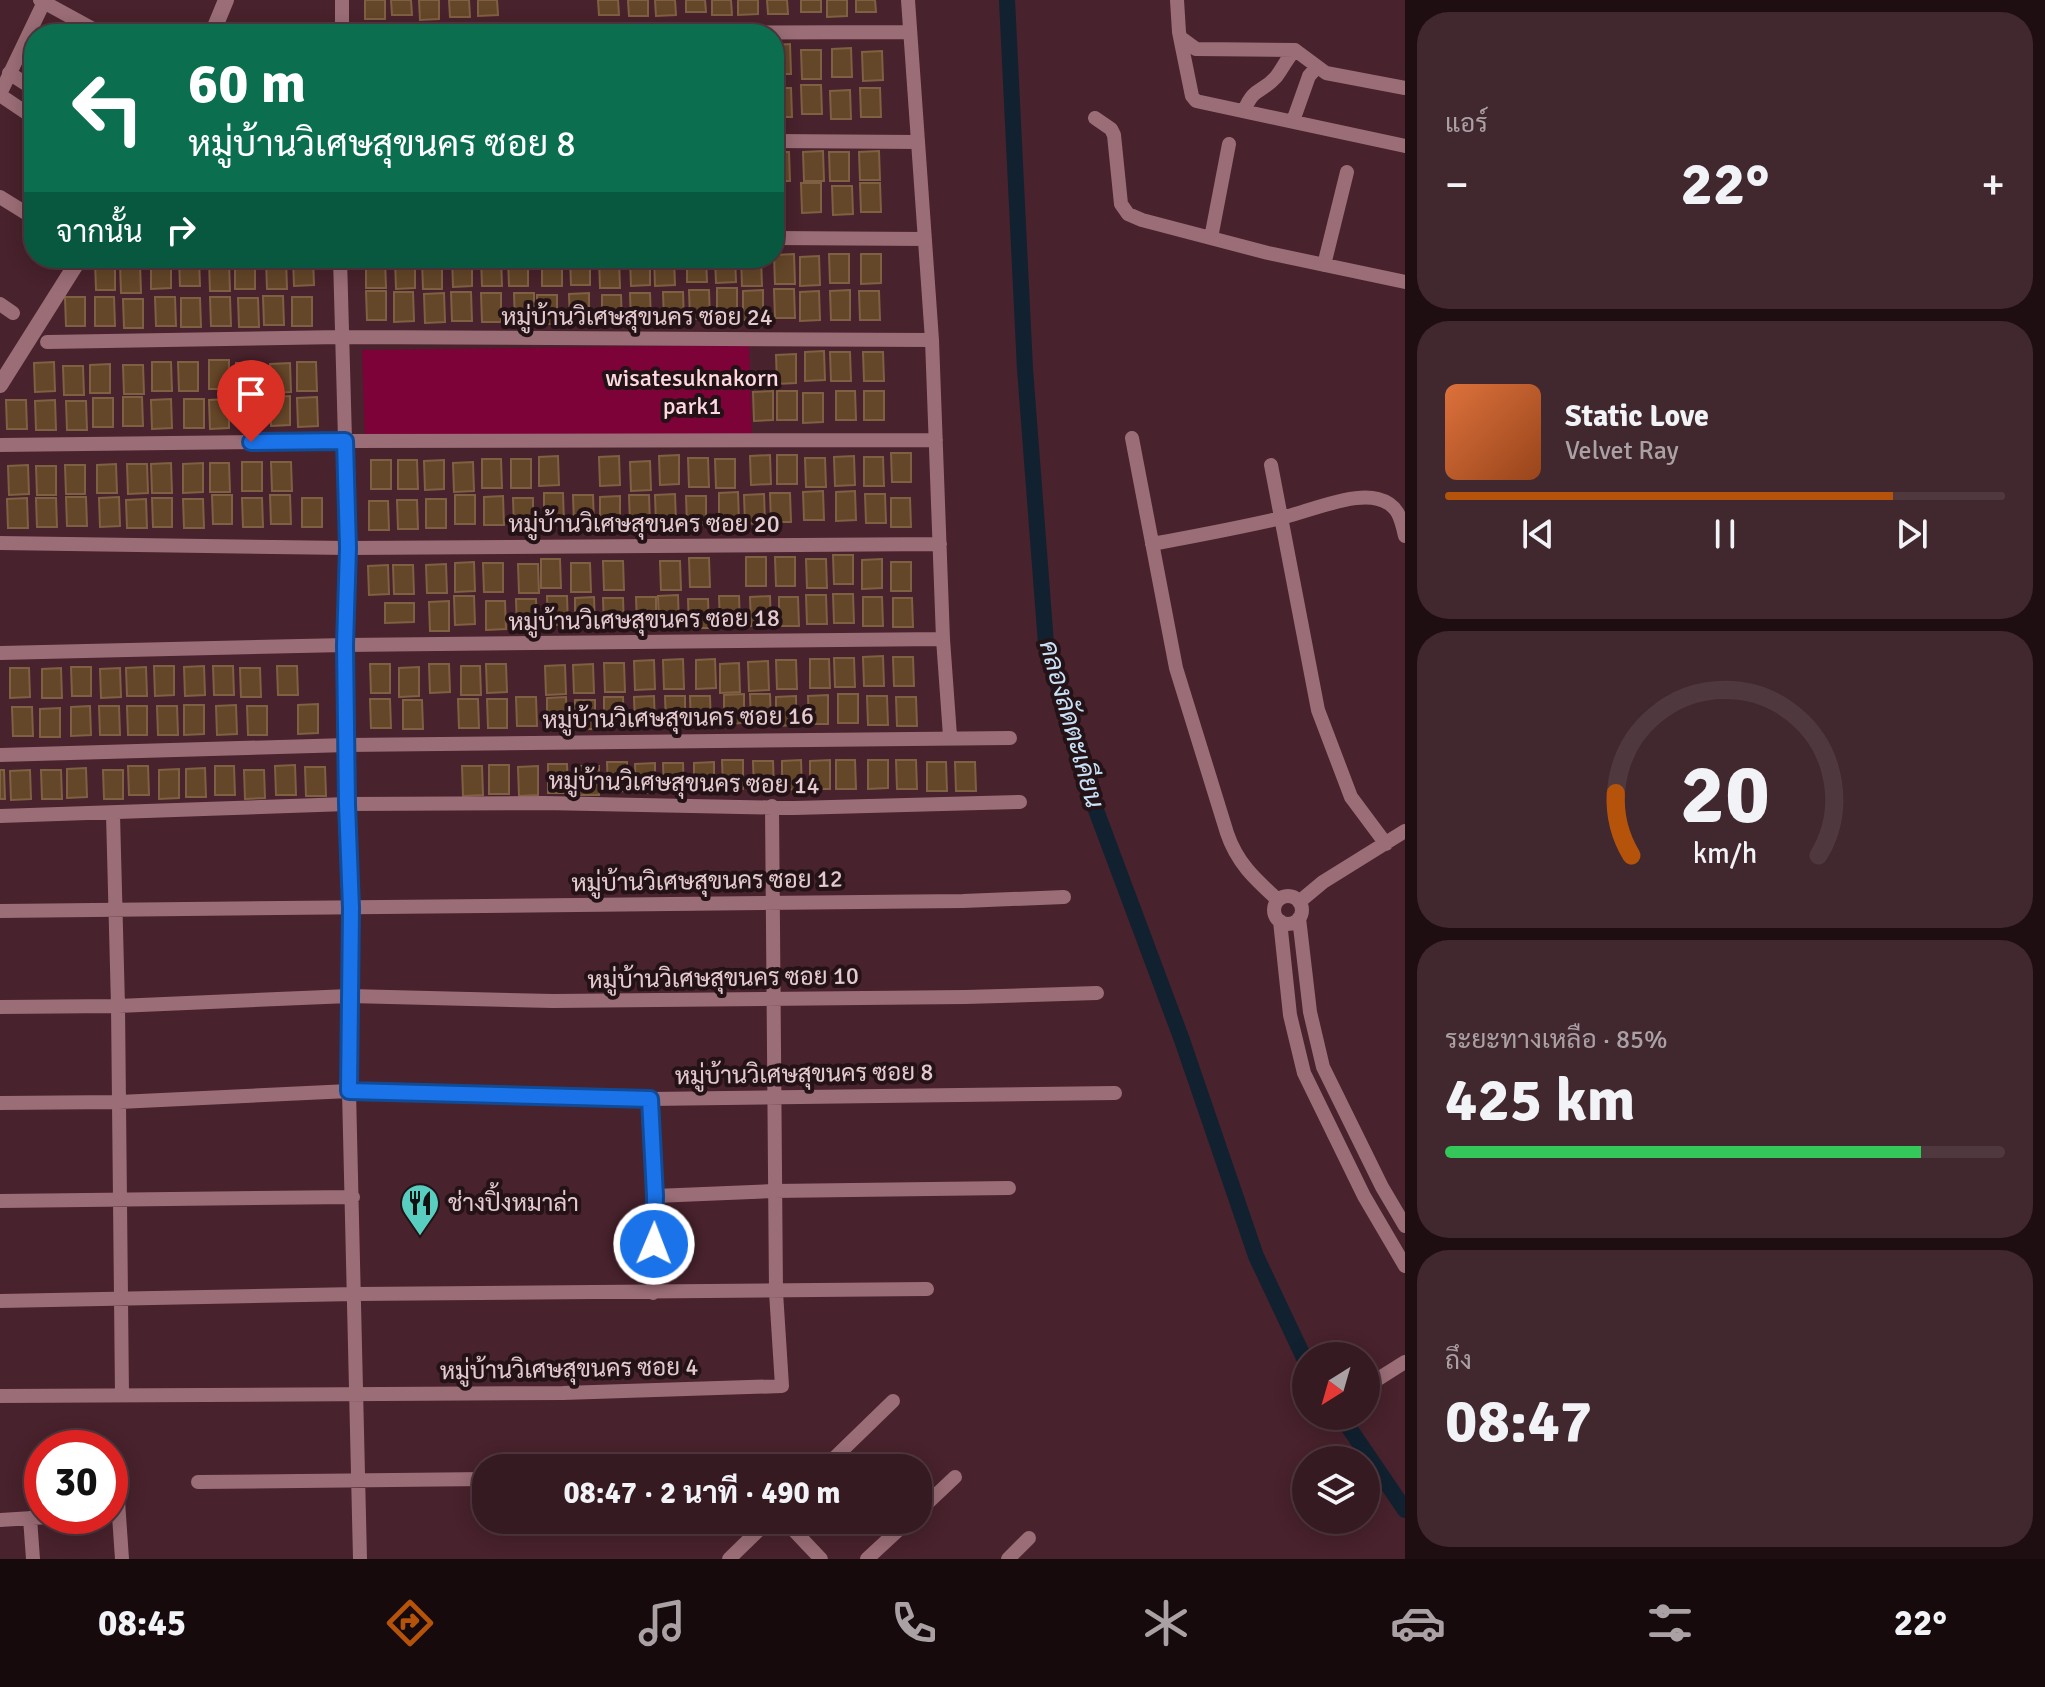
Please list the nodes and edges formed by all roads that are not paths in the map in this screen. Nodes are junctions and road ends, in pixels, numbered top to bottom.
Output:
1 (226, 0) edge
2 (342, 0) edge
3 (908, 0) edge
4 (1177, 0) edge
5 (42, 1) edge
6 (31, 24) edge
7 (84, 24) edge
8 (216, 24) edge
9 (342, 24) edge
10 (910, 32) junction
11 (784, 33) edge
12 (1181, 38) junction
13 (24, 40) edge
14 (1295, 50) junction
15 (1317, 67) junction
16 (9, 73) junction
17 (24, 83) edge
18 (1405, 88) edge
19 (0, 94) edge
20 (24, 111) edge
21 (1244, 111) junction
22 (1095, 118) dead end
23 (1293, 121) junction
24 (784, 141) edge
25 (918, 142) junction
26 (1229, 144) dead end
27 (1405, 146) edge
28 (1347, 172) dead end
29 (0, 197) edge
30 (24, 212) edge
31 (784, 238) edge
32 (1211, 238) junction
33 (925, 239) junction
34 (1324, 265) junction
35 (74, 268) edge
36 (340, 268) edge
37 (1405, 282) edge
38 (341, 337) junction
39 (932, 340) junction
40 (47, 342) dead end
41 (0, 385) edge
42 (1132, 438) dead end
43 (936, 440) junction
44 (345, 441) junction
45 (0, 445) edge
46 (1271, 465) dead end
47 (1280, 519) junction
48 (1405, 536) edge
49 (0, 543) edge
50 (940, 544) junction
51 (1152, 544) junction
52 (348, 548) junction
53 (943, 639) junction
54 (345, 645) junction
55 (0, 653) edge
56 (950, 736) junction
57 (1010, 738) dead end
58 (347, 745) junction
59 (0, 755) edge
60 (1020, 802) dead end
61 (347, 804) junction
62 (772, 806) junction
63 (113, 814) junction
64 (0, 816) edge
65 (1405, 831) edge
66 (1386, 844) junction
67 (1064, 897) dead end
68 (1278, 900) junction
69 (774, 901) junction
70 (351, 908) junction
71 (115, 910) junction
72 (1299, 910) junction
73 (0, 911) edge
74 (1280, 921) junction
75 (1285, 970) junction
76 (1306, 971) junction
77 (1097, 993) dead end
78 (349, 996) junction
79 (774, 1000) junction
80 (118, 1006) junction
81 (0, 1007) edge
82 (1320, 1055) junction
83 (1301, 1062) junction
84 (349, 1091) junction
85 (1115, 1093) dead end
86 (775, 1095) junction
87 (650, 1099) junction
88 (119, 1102) junction
89 (0, 1103) edge
90 (1009, 1188) dead end
91 (774, 1191) junction
92 (655, 1196) junction
93 (353, 1197) junction
94 (119, 1200) junction
95 (0, 1201) edge
96 (1405, 1226) edge
97 (1405, 1266) edge
98 (927, 1289) dead end
99 (776, 1292) junction
100 (653, 1293) junction
101 (356, 1294) junction
102 (120, 1299) junction
103 (0, 1301) edge
104 (1405, 1362) edge
105 (1380, 1378) edge
106 (357, 1393) junction
107 (122, 1395) junction
108 (0, 1396) edge
109 (893, 1401) dead end
110 (838, 1454) edge
111 (955, 1477) dead end
112 (472, 1479) edge
113 (198, 1482) dead end
114 (359, 1482) junction
115 (932, 1499) edge
116 (24, 1518) edge
117 (0, 1520) edge
118 (31, 1534) edge
119 (118, 1534) edge
120 (755, 1534) edge
121 (797, 1534) edge
122 (894, 1534) edge
123 (1029, 1538) dead end
124 (33, 1559) edge
125 (122, 1559) edge
126 (360, 1559) edge
127 (729, 1559) edge
128 (821, 1559) edge
129 (867, 1559) edge
130 (1008, 1559) edge

1 - 8 street
2 - 9 street
3 - 10 street
4 - 12 street
5 - 6 street
5 - 7 street
10 - 11 street
10 - 25 street
12 - 14 street
12 - 21 street
13 - 16 street
14 - 15 street
14 - 21 street
15 - 18 street
15 - 23 street
16 - 17 street
16 - 19 street
19 - 20 street
21 - 23 street
22 - 32 street
23 - 27 street
24 - 25 street
25 - 33 street
26 - 32 street
28 - 34 street
29 - 30 street
31 - 33 street
32 - 34 street
33 - 39 street
34 - 37 street
35 - 41 street
36 - 38 street
38 - 39 street, หมู่บ้านวิเศษสุขนคร ซอย 24
38 - 40 street, หมู่บ้านวิเศษสุขนคร ซอย 24
38 - 44 street
39 - 43 street
42 - 51 street
43 - 44 street
43 - 50 street
44 - 45 street
44 - 52 street
46 - 47 street
47 - 48 street
47 - 51 street
47 - 66 street
49 - 52 street, หมู่บ้านวิเศษสุขนคร ซอย 20
50 - 52 street, หมู่บ้านวิเศษสุขนคร ซอย 20
50 - 53 street
51 - 68 street
52 - 54 street
53 - 54 street, หมู่บ้านวิเศษสุขนคร ซอย 18
53 - 56 street
54 - 55 street, หมู่บ้านวิเศษสุขนคร ซอย 18
54 - 58 street
56 - 57 street, หมู่บ้านวิเศษสุขนคร ซอย 16
56 - 58 street, หมู่บ้านวิเศษสุขนคร ซอย 16
58 - 59 street, หมู่บ้านวิเศษสุขนคร ซอย 16
58 - 61 street
60 - 62 street, หมู่บ้านวิเศษสุขนคร ซอย 14
61 - 62 street, หมู่บ้านวิเศษสุขนคร ซอย 14
61 - 63 street, หมู่บ้านวิเศษสุขนคร ซอย 14
61 - 70 street
62 - 69 street
63 - 64 street, หมู่บ้านวิเศษสุขนคร ซอย 14
63 - 71 street
65 - 66 street
66 - 72 street
67 - 69 street, หมู่บ้านวิเศษสุขนคร ซอย 12
68 - 72 street
68 - 74 street
69 - 70 street, หมู่บ้านวิเศษสุขนคร ซอย 12
69 - 79 street
70 - 71 street, หมู่บ้านวิเศษสุขนคร ซอย 12
70 - 78 street
71 - 73 street, หมู่บ้านวิเศษสุขนคร ซอย 12
71 - 80 street
72 - 74 street
72 - 76 street
74 - 75 street
75 - 76 street
75 - 83 street
76 - 82 street
77 - 79 street, หมู่บ้านวิเศษสุขนคร ซอย 10
78 - 79 street, หมู่บ้านวิเศษสุขนคร ซอย 10
78 - 80 street, หมู่บ้านวิเศษสุขนคร ซอย 10
78 - 84 street
79 - 86 street
80 - 81 street, หมู่บ้านวิเศษสุขนคร ซอย 10
80 - 88 street
82 - 83 street
82 - 96 street
83 - 97 street
84 - 87 street, หมู่บ้านวิเศษสุขนคร ซอย 8
84 - 88 street, หมู่บ้านวิเศษสุขนคร ซอย 8
84 - 93 street
85 - 86 street, หมู่บ้านวิเศษสุขนคร ซอย 8
86 - 87 street, หมู่บ้านวิเศษสุขนคร ซอย 8
86 - 91 street
87 - 92 street
88 - 89 street, หมู่บ้านวิเศษสุขนคร ซอย 8
88 - 94 street
90 - 91 street
91 - 92 street
91 - 99 street
92 - 100 street
93 - 94 street
93 - 101 street
94 - 95 street
94 - 102 street
98 - 99 street
99 - 100 street
99 - 106 street, หมู่บ้านวิเศษสุขนคร ซอย 4
100 - 101 street
101 - 102 street
101 - 106 street
102 - 103 street
102 - 107 street
104 - 105 street
106 - 107 street, หมู่บ้านวิเศษสุขนคร ซอย 4
106 - 114 street
107 - 108 street, หมู่บ้านวิเศษสุขนคร ซอย 4
109 - 110 street
111 - 115 street
112 - 114 street
113 - 114 street
114 - 126 street
116 - 117 street
118 - 124 street
119 - 125 street
120 - 127 street
121 - 128 street
122 - 129 street
123 - 130 street

